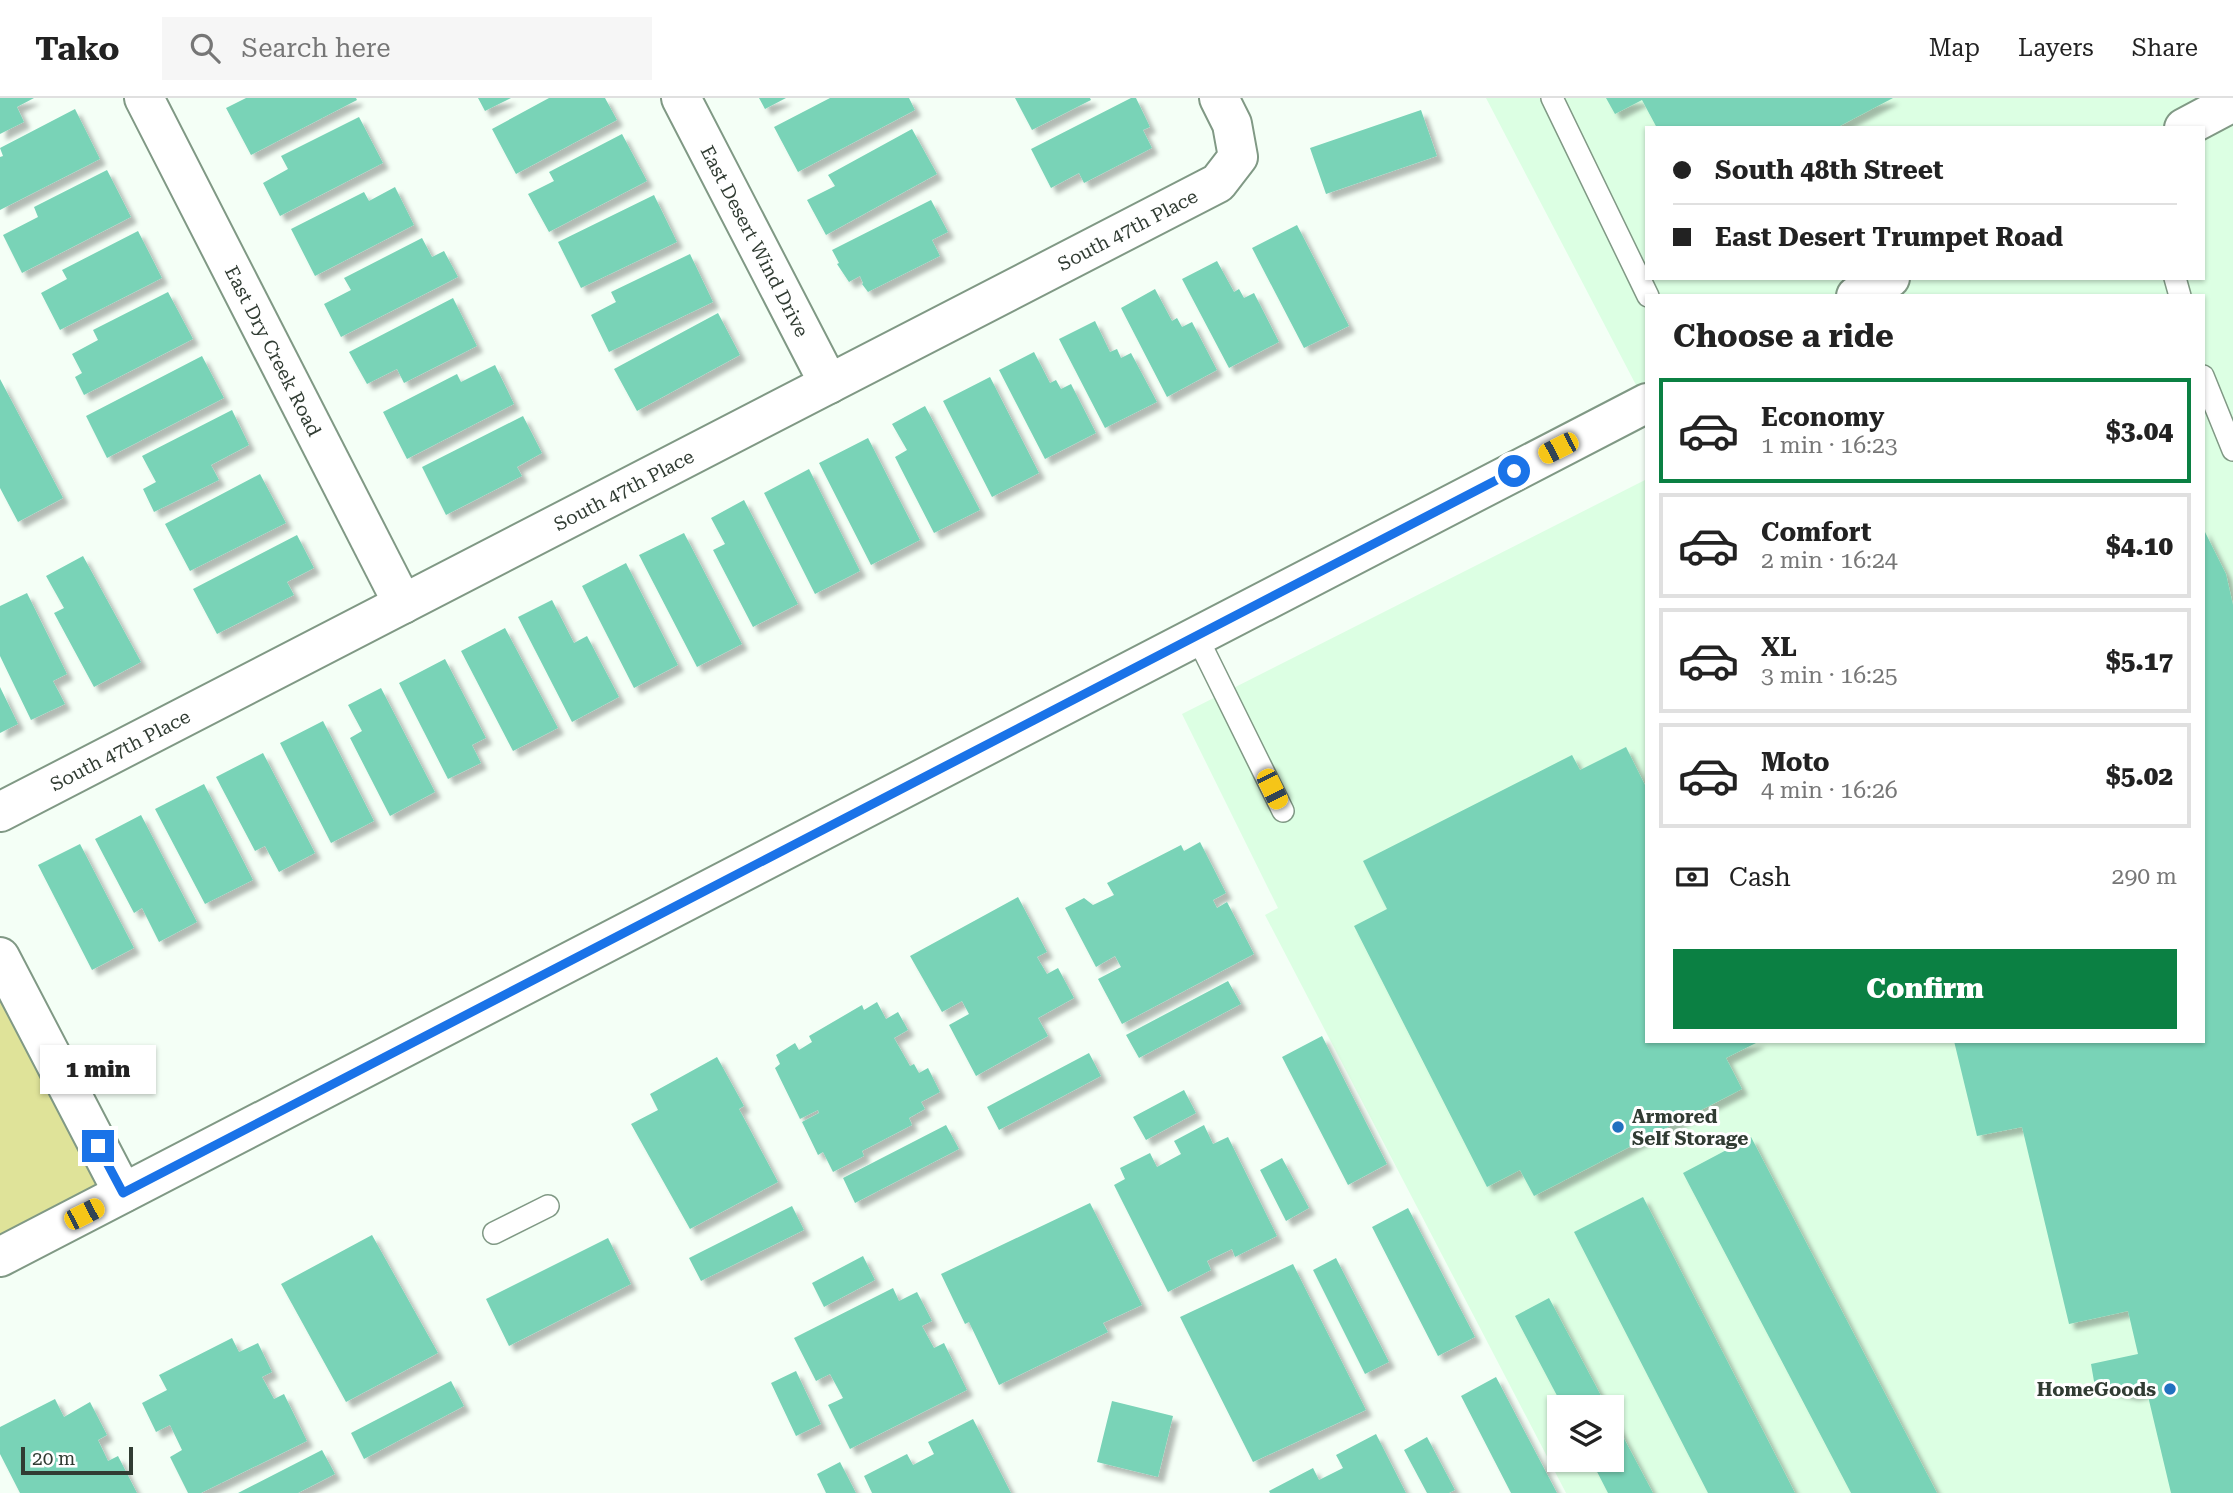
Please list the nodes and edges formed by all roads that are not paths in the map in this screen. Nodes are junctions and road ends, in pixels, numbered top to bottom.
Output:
1 (144, 98) edge
2 (681, 98) edge
3 (1219, 98) edge
4 (1552, 98) edge
5 (2233, 102) edge
6 (2188, 126) edge
7 (1886, 280) edge
8 (1647, 294) edge
9 (1860, 294) edge
10 (2205, 381) edge
11 (829, 384) junction
12 (1645, 404) edge
13 (2233, 450) edge
14 (404, 604) junction
15 (1196, 635) junction
16 (1283, 811) dead end
17 (0, 813) edge
18 (0, 957) edge
19 (123, 1193) junction
20 (548, 1206) dead end
21 (494, 1233) dead end
22 (0, 1256) edge

1 - 14 street, East Dry Creek Road
2 - 11 street, East Desert Wind Drive
3 - 11 street, South 47th Place
4 - 8 lane
5 - 6 street
7 - 9 street
10 - 13 lane
11 - 14 street, South 47th Place
12 - 15 street
14 - 17 street, South 47th Place
15 - 16 lane
15 - 19 street
18 - 19 street
19 - 22 street
20 - 21 lane

